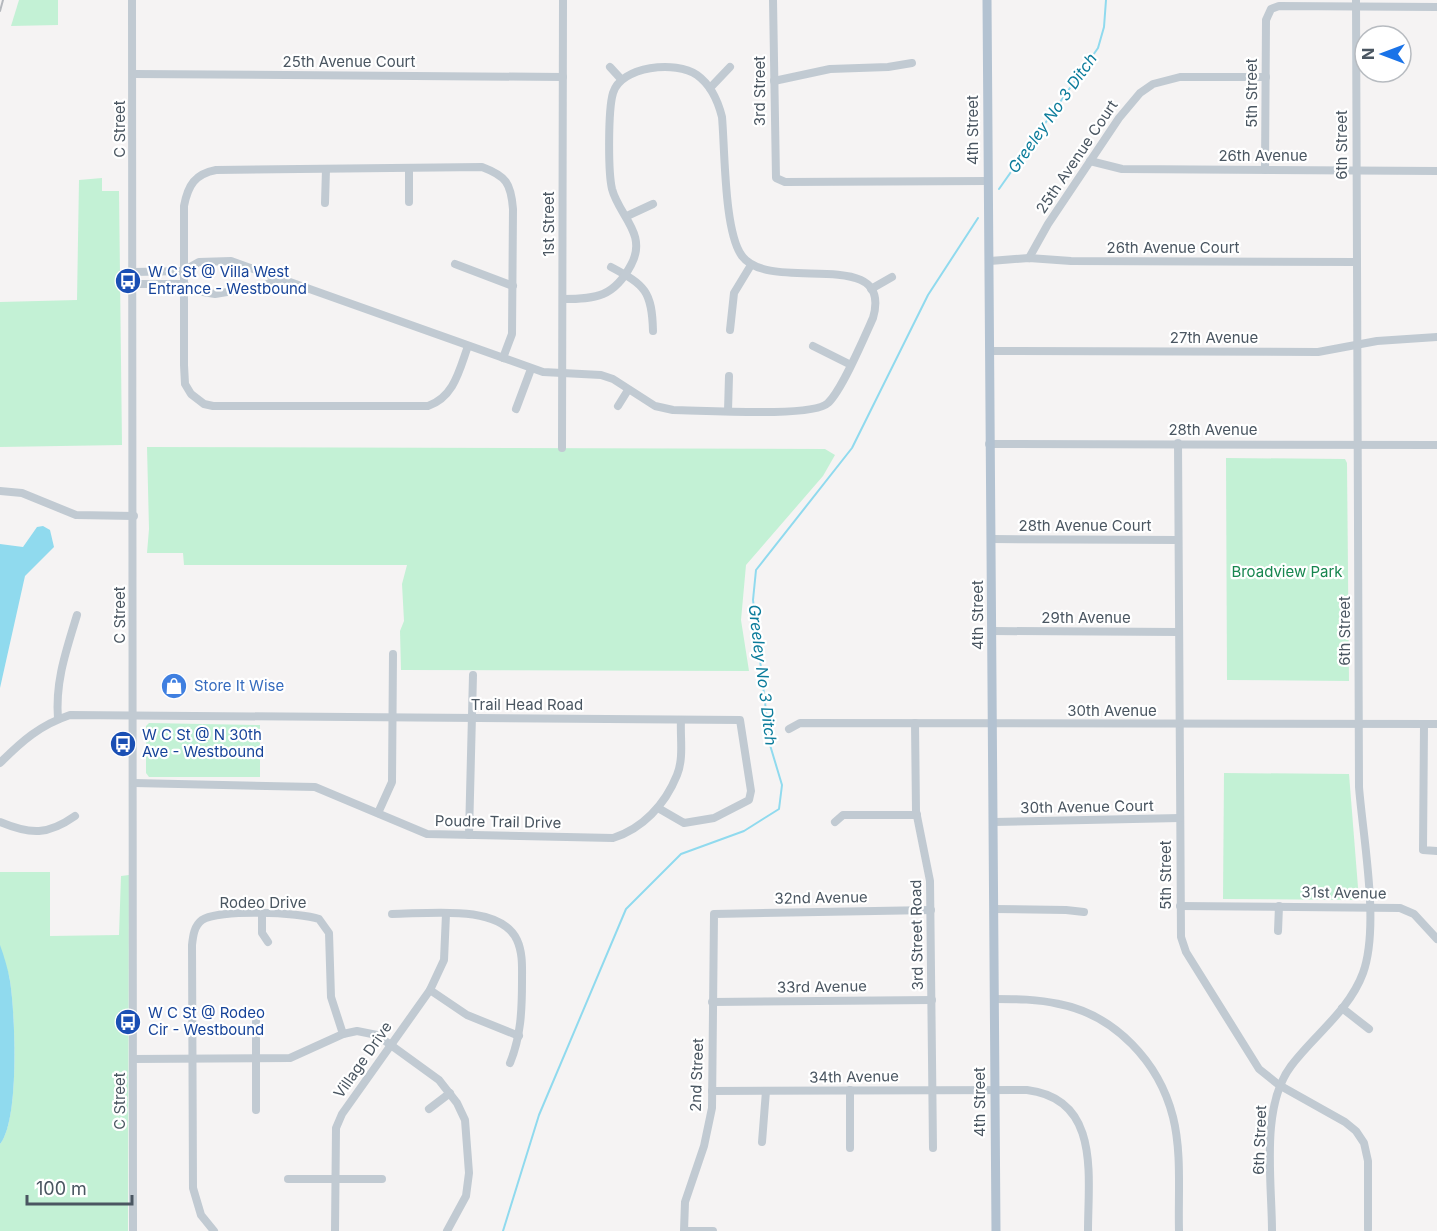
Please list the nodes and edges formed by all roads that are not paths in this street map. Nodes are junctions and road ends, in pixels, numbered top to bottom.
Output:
1 (132, 0) edge
2 (563, 0) edge
3 (773, 0) edge
4 (987, 0) edge
5 (1356, 3) edge
6 (1437, 7) edge
7 (912, 63) dead end
8 (610, 67) dead end
9 (730, 67) dead end
10 (134, 74) junction
11 (563, 77) junction
12 (1266, 77) junction
13 (621, 79) junction
14 (774, 81) junction
15 (710, 88) junction
16 (1090, 161) junction
17 (409, 168) junction
18 (326, 169) junction
19 (1265, 170) junction
20 (1355, 170) junction
21 (1437, 171) edge
22 (988, 182) junction
23 (409, 202) dead end
24 (325, 203) dead end
25 (653, 204) dead end
26 (627, 216) junction
27 (1029, 258) junction
28 (990, 261) junction
29 (1356, 262) junction
30 (455, 264) dead end
31 (751, 265) junction
32 (611, 267) dead end
33 (183, 271) junction
34 (134, 272) junction
35 (624, 274) junction
36 (891, 277) dead end
37 (278, 279) junction
38 (134, 284) junction
39 (184, 284) junction
40 (513, 286) junction
41 (871, 289) junction
42 (563, 299) junction
43 (730, 330) dead end
44 (653, 331) dead end
45 (1437, 337) edge
46 (1357, 345) junction
47 (468, 346) junction
48 (813, 346) dead end
49 (990, 351) junction
50 (503, 358) junction
51 (849, 364) junction
52 (531, 369) junction
53 (562, 375) junction
54 (729, 376) dead end
55 (628, 390) junction
56 (618, 406) dead end
57 (516, 409) dead end
58 (729, 411) junction
59 (1178, 443) junction
60 (989, 444) junction
61 (1357, 444) junction
62 (1437, 445) edge
63 (562, 448) dead end
64 (0, 491) edge
65 (134, 516) junction
66 (992, 539) junction
67 (1178, 540) junction
68 (77, 615) dead end
69 (993, 631) junction
70 (1179, 632) junction
71 (393, 654) dead end
72 (473, 675) dead end
73 (133, 716) junction
74 (394, 717) junction
75 (470, 718) junction
76 (58, 719) junction
77 (681, 720) junction
78 (915, 723) junction
79 (994, 724) junction
80 (1179, 724) junction
81 (1437, 724) edge
82 (1359, 725) junction
83 (1424, 725) junction
84 (789, 729) dead end
85 (0, 763) edge
86 (134, 783) junction
87 (658, 808) junction
88 (378, 813) junction
89 (917, 815) junction
90 (75, 816) dead end
91 (1180, 818) junction
92 (0, 822) edge
93 (834, 822) dead end
94 (994, 822) junction
95 (469, 834) junction
96 (1437, 851) edge
97 (1180, 906) junction
98 (1278, 906) junction
99 (1368, 907) junction
100 (994, 909) junction
101 (931, 910) junction
102 (1084, 912) dead end
103 (392, 914) dead end
104 (446, 914) junction
105 (262, 915) junction
106 (712, 916) joint
107 (1278, 931) dead end
108 (1437, 939) edge
109 (268, 942) dead end
110 (430, 990) junction
111 (995, 999) junction
112 (932, 1000) junction
113 (712, 1002) junction
114 (1342, 1008) junction
115 (256, 1018) dead end
116 (1369, 1029) dead end
117 (343, 1034) junction
118 (519, 1036) junction
119 (392, 1044) junction
120 (133, 1059) junction
121 (192, 1059) junction
122 (257, 1060) junction
123 (510, 1063) dead end
124 (1279, 1085) junction
125 (850, 1090) junction
126 (933, 1090) junction
127 (995, 1090) junction
128 (712, 1091) junction
129 (766, 1091) junction
130 (450, 1093) junction
131 (429, 1109) dead end
132 (256, 1110) dead end
133 (762, 1142) dead end
134 (850, 1148) dead end
135 (933, 1148) dead end
136 (335, 1178) junction
137 (288, 1179) dead end
138 (382, 1179) dead end
139 (1368, 1229) dead end
140 (209, 1230) edge
141 (133, 1231) edge
142 (335, 1231) edge
143 (447, 1231) edge
144 (685, 1231) edge
145 (713, 1231) edge
146 (996, 1231) edge
147 (1088, 1231) edge
148 (1179, 1231) edge
149 (1272, 1231) edge

1 - 10 street, C Street
2 - 11 street, 1st Street
3 - 14 street, 3rd Street
4 - 22 main road, 4th Street
5 - 6 street
5 - 12 street, 5th Street
5 - 20 street, 6th Street
7 - 14 street
8 - 13 street
9 - 15 street
10 - 11 street, 25th Avenue Court
10 - 34 street, C Street
11 - 42 street, 1st Street
12 - 16 street, 25th Avenue Court
12 - 19 street, 5th Street
13 - 15 street
13 - 26 street
14 - 22 street, 3rd Street
15 - 31 street
16 - 19 street, 26th Avenue
16 - 27 street, 25th Avenue Court
17 - 18 street
17 - 23 street
17 - 40 street
18 - 24 street
18 - 33 street
19 - 20 street, 26th Avenue
20 - 21 street, 26th Avenue
20 - 29 street, 6th Street
22 - 28 main road, 4th Street
25 - 26 street
26 - 35 street
27 - 28 street, 26th Avenue Court
27 - 29 street, 26th Avenue Court
28 - 49 main road, 4th Street
29 - 46 street, 6th Street
30 - 40 street
31 - 41 street
31 - 43 street
32 - 35 street
33 - 34 street
33 - 37 street
33 - 39 street
34 - 38 street, C Street
35 - 42 street
35 - 44 street
36 - 41 street
37 - 39 street
37 - 47 street
38 - 39 street
38 - 65 street, C Street
39 - 47 street
40 - 50 street
41 - 51 street
42 - 53 street, 1st Street
45 - 46 street, 27th Avenue
46 - 49 street, 27th Avenue
46 - 61 street, 6th Street
47 - 50 street
48 - 51 street
49 - 60 main road, 4th Street
50 - 52 street
51 - 58 street
52 - 53 street
52 - 57 street
53 - 55 street
53 - 63 street, 1st Street
54 - 58 street
55 - 56 street
55 - 58 street
59 - 60 street, 28th Avenue
59 - 61 street, 28th Avenue
59 - 67 street, 5th Street
60 - 66 main road, 4th Street
61 - 62 street, 28th Avenue
61 - 82 street, 6th Street
64 - 65 street
65 - 73 street, C Street
66 - 67 street, 28th Avenue Court
66 - 69 main road, 4th Street
67 - 70 street, 5th Street
68 - 76 street
69 - 70 street, 29th Avenue
69 - 79 main road, 4th Street
70 - 80 street, 5th Street
71 - 74 street
72 - 75 street
73 - 74 street, Trail Head Road
73 - 76 street, Trail Head Road
73 - 86 street, C Street
74 - 75 street, Trail Head Road
74 - 88 street
75 - 77 street, Trail Head Road
75 - 95 street
76 - 85 street
77 - 87 street, Poudre Trail Drive
77 - 87 street, Trail Head Road
78 - 79 street, 30th Avenue
78 - 84 street, 30th Avenue
78 - 89 street, 3rd Street Road
79 - 80 street, 30th Avenue
79 - 94 main road, 4th Street
80 - 82 street, 30th Avenue
80 - 91 street, 5th Street
81 - 83 street, 30th Avenue
82 - 83 street, 30th Avenue
82 - 99 street, 6th Street
83 - 96 street
86 - 88 street, Poudre Trail Drive
86 - 120 street, C Street
87 - 95 street, Poudre Trail Drive
88 - 95 street, Poudre Trail Drive
89 - 93 street
89 - 101 street, 3rd Street Road
90 - 92 street
91 - 94 street, 30th Avenue Court
91 - 97 street, 5th Street
94 - 100 main road, 4th Street
97 - 98 street, 31st Avenue
97 - 124 street, 5th Street
98 - 99 street, 31st Avenue
98 - 107 street
99 - 108 street, 31st Avenue
99 - 114 street, 6th Street
100 - 102 street
100 - 111 main road, 4th Street
101 - 106 street, 32nd Avenue
101 - 112 street, 3rd Street Road
103 - 104 street
104 - 110 street, Village Drive
104 - 118 street
105 - 109 street
105 - 117 street, Rodeo Drive
105 - 121 street, Rodeo Drive
106 - 113 street, 2nd Street
110 - 118 street
110 - 119 street, Village Drive
111 - 127 main road, 4th Street
111 - 148 street
112 - 113 street, 33rd Avenue
112 - 126 street, 3rd Street Road
113 - 128 street, 2nd Street
114 - 116 street
114 - 124 street, 6th Street
115 - 122 street
117 - 119 street
117 - 122 street
118 - 123 street
119 - 130 street
119 - 136 street, Village Drive
120 - 121 street
120 - 141 street, C Street
121 - 122 street
121 - 140 street, Rodeo Drive
122 - 132 street
124 - 139 street, 5th Street
124 - 149 street, 6th Street
125 - 126 street, 34th Avenue
125 - 129 street, 34th Avenue
125 - 134 street
126 - 127 street, 34th Avenue
126 - 135 street, 3rd Street Road
127 - 146 main road, 4th Street
127 - 147 street, 34th Avenue
128 - 129 street, 34th Avenue
128 - 144 street, 2nd Street
129 - 133 street
130 - 131 street
130 - 143 street
136 - 137 street
136 - 138 street
136 - 142 street, Village Drive
144 - 145 street

